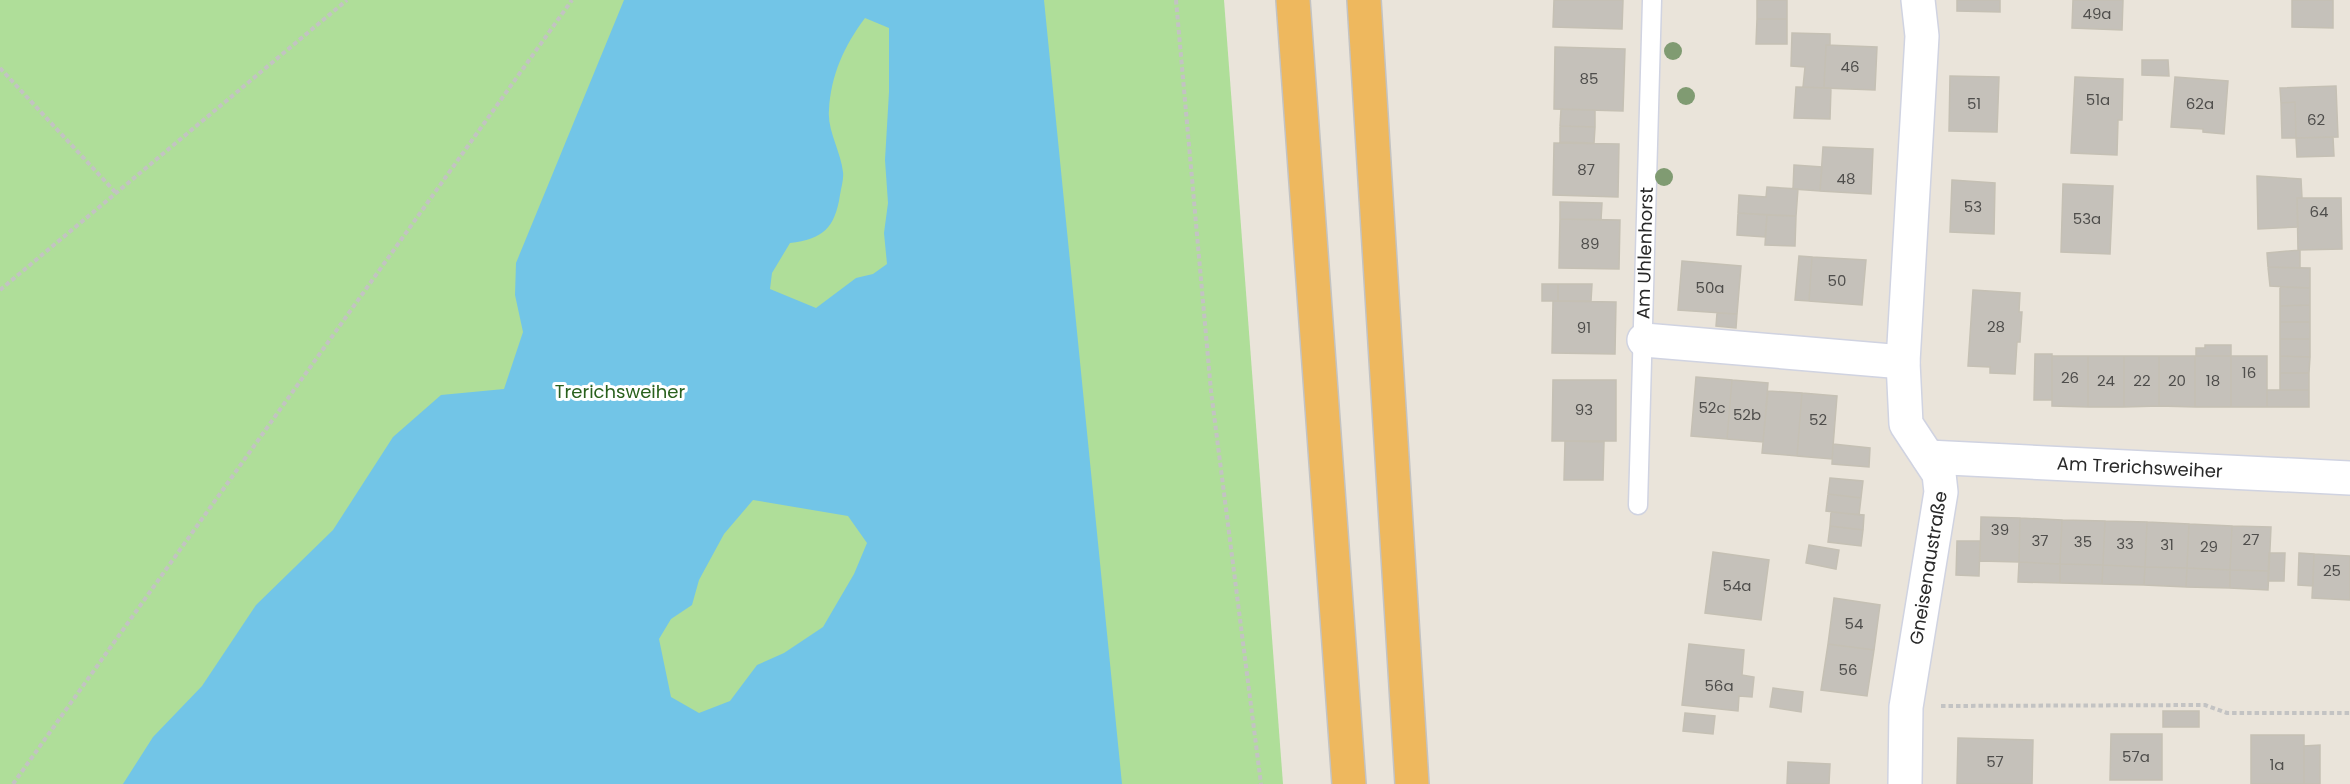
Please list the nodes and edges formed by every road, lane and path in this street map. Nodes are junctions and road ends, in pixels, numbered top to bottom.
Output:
1 (347, 0) edge
2 (572, 0) edge
3 (1176, 0) edge
4 (1293, 0) edge
5 (1364, 0) edge
6 (1652, 0) edge
7 (1918, 0) edge
8 (0, 68) edge
9 (116, 193) junction
10 (0, 290) edge
11 (1644, 340) junction
12 (1903, 362) junction
13 (1928, 457) junction
14 (2350, 478) edge
15 (1638, 505) dead end
16 (1906, 706) junction
17 (2350, 713) edge
18 (13, 784) edge
19 (1261, 784) edge
20 (1349, 784) edge
21 (1412, 784) edge
22 (1905, 784) edge

1 - 9 path
2 - 18 path
3 - 19 path
4 - 20 highway
5 - 21 highway
6 - 11 lane, Am Uhlenhorst
7 - 12 street, Gneisenaustraße
8 - 9 path
9 - 10 path
11 - 12 street
11 - 15 lane, Am Uhlenhorst
12 - 13 street, Gneisenaustraße
13 - 14 street, Am Trerichsweiher
13 - 16 street, Gneisenaustraße
16 - 17 path
16 - 22 street, Gneisenaustraße

